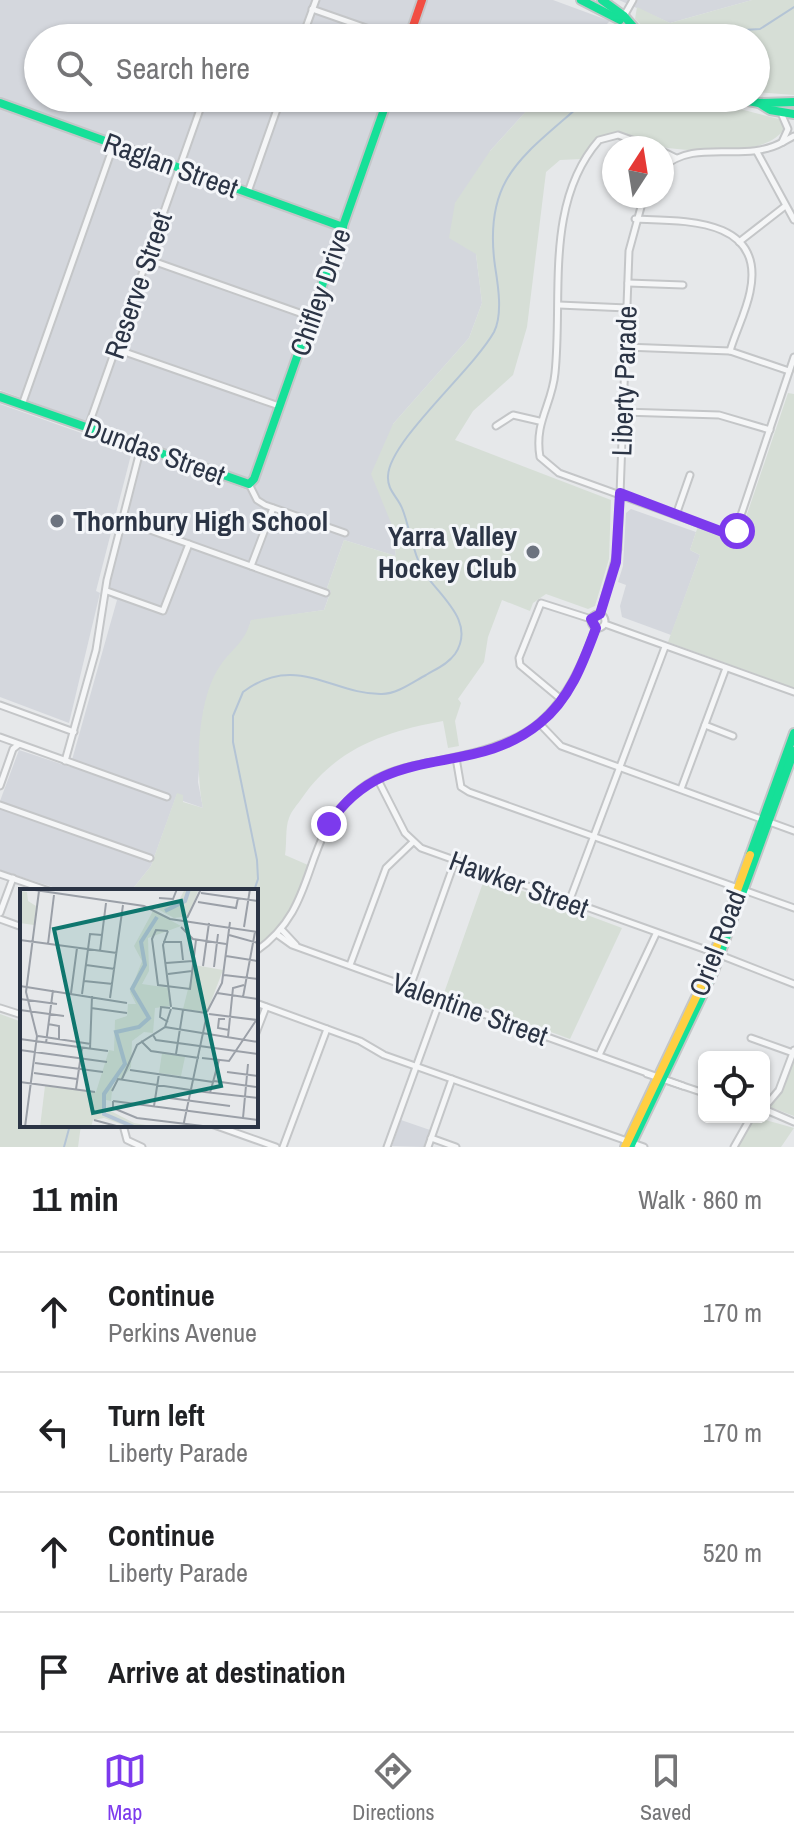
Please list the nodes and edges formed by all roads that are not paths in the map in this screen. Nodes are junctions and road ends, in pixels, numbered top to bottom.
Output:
1 (316, 0) edge
2 (422, 0) edge
3 (581, 0) edge
4 (602, 0) edge
5 (633, 0) edge
6 (312, 9) junction
7 (626, 20) junction
8 (307, 24) edge
9 (355, 24) edge
10 (414, 24) edge
11 (630, 24) edge
12 (794, 102) edge
13 (0, 103) edge
14 (770, 103) edge
15 (770, 107) edge
16 (780, 111) junction
17 (24, 112) edge
18 (25, 112) edge
19 (199, 112) edge
20 (275, 112) edge
21 (383, 112) edge
22 (794, 114) edge
23 (794, 136) edge
24 (602, 139) edge
25 (783, 142) junction
26 (114, 144) junction
27 (757, 152) junction
28 (676, 158) edge
29 (179, 168) junction
30 (248, 192) junction
31 (784, 207) junction
32 (639, 208) edge
33 (635, 219) junction
34 (794, 220) edge
35 (343, 227) junction
36 (739, 242) junction
37 (147, 259) junction
38 (628, 283) junction
39 (683, 285) dead end
40 (559, 305) junction
41 (627, 308) junction
42 (311, 317) junction
43 (625, 347) junction
44 (116, 349) junction
45 (730, 351) junction
46 (794, 357) edge
47 (789, 371) junction
48 (784, 388) junction
49 (794, 392) edge
50 (0, 397) edge
51 (22, 405) junction
52 (279, 406) junction
53 (623, 412) junction
54 (539, 421) junction
55 (496, 426) dead end
56 (88, 427) junction
57 (770, 430) junction
58 (141, 447) junction
59 (690, 475) dead end
60 (249, 484) junction
61 (620, 493) junction
62 (273, 508) junction
63 (676, 515) junction
64 (122, 520) junction
65 (345, 533) dead end
66 (189, 544) junction
67 (251, 566) junction
68 (107, 591) junction
69 (326, 593) dead end
70 (600, 614) junction
71 (591, 619) junction
72 (605, 624) junction
73 (596, 628) junction
74 (665, 647) junction
75 (726, 668) junction
76 (794, 692) edge
77 (562, 700) junction
78 (0, 705) edge
79 (540, 724) junction
80 (705, 725) junction
81 (74, 732) junction
82 (794, 733) edge
83 (733, 736) dead end
84 (0, 737) edge
85 (18, 745) junction
86 (794, 751) edge
87 (456, 758) junction
88 (65, 761) junction
89 (620, 767) junction
90 (377, 778) junction
91 (0, 786) edge
92 (681, 789) junction
93 (167, 797) dead end
94 (0, 805) edge
95 (766, 821) junction
96 (794, 831) edge
97 (593, 836) junction
98 (413, 842) junction
99 (150, 858) dead end
100 (455, 861) junction
101 (0, 874) edge
102 (13, 878) junction
103 (43, 889) edge
104 (741, 889) junction
105 (569, 902) junction
106 (794, 908) edge
107 (0, 913) edge
108 (0, 919) edge
109 (20, 926) edge
110 (280, 932) junction
111 (656, 934) junction
112 (258, 949) edge
113 (717, 956) junction
114 (350, 965) junction
115 (794, 984) edge
116 (410, 987) junction
117 (441, 998) junction
118 (258, 1004) edge
119 (266, 1007) junction
120 (0, 1008) edge
121 (20, 1014) edge
122 (258, 1028) edge
123 (327, 1029) junction
124 (751, 1038) dead end
125 (793, 1052) edge
126 (599, 1055) junction
127 (416, 1067) junction
128 (662, 1078) junction
129 (452, 1079) junction
130 (698, 1091) edge
131 (770, 1102) edge
132 (770, 1111) edge
133 (794, 1122) edge
134 (748, 1123) edge
135 (124, 1127) edge
136 (222, 1127) edge
137 (431, 1138) junction
138 (630, 1145) edge
139 (142, 1147) edge
140 (276, 1147) edge
141 (283, 1147) edge
142 (387, 1147) edge
143 (428, 1147) edge
144 (456, 1147) edge
145 (644, 1147) edge
146 (734, 1147) edge

1 - 6 street
2 - 10 main road
3 - 7 main road
4 - 7 main road
5 - 7 street
6 - 8 street
6 - 9 street
7 - 11 main road
12 - 14 main road
13 - 17 main road, Raglan Street
15 - 16 main road
16 - 22 main road
16 - 25 street
18 - 26 main road, Raglan Street
19 - 29 street, Reserve Street
20 - 30 street
21 - 35 main road, Chifley Drive
23 - 25 street
24 - 40 street
25 - 27 street
26 - 29 main road, Raglan Street
26 - 51 street
27 - 28 street
27 - 31 street
29 - 30 main road, Raglan Street
29 - 37 street, Reserve Street
30 - 35 main road, Raglan Street
31 - 34 street
31 - 36 street
32 - 33 street, Liberty Parade
33 - 36 street
33 - 38 street, Liberty Parade
35 - 42 main road, Chifley Drive
36 - 45 street
37 - 42 street
37 - 44 street, Reserve Street
38 - 39 street
38 - 41 street, Liberty Parade
40 - 41 street
40 - 54 street
41 - 43 street, Liberty Parade
42 - 52 main road, Chifley Drive
43 - 45 street
43 - 53 street, Liberty Parade
44 - 52 street
44 - 56 street, Reserve Street
45 - 47 street
46 - 47 street
47 - 48 street
48 - 49 street
48 - 57 street
50 - 51 main road, Dundas Street
51 - 56 main road, Dundas Street
52 - 60 main road, Chifley Drive
53 - 57 street
53 - 61 street, Liberty Parade
54 - 55 street
54 - 61 street
56 - 58 main road, Dundas Street
57 - 63 street
58 - 60 main road, Dundas Street
58 - 64 street
59 - 63 street
60 - 62 street, Dundas Street
61 - 63 street
61 - 70 street, Liberty Parade
62 - 65 street, Dundas Street
62 - 67 street
64 - 66 street
64 - 68 street
66 - 67 street
66 - 68 street
67 - 69 street
68 - 81 street
70 - 71 street
70 - 72 street
71 - 73 street
71 - 77 street
72 - 73 street
72 - 74 street
73 - 77 street
74 - 75 street
74 - 89 street
75 - 76 street
75 - 80 street
77 - 79 street
78 - 81 street
79 - 87 street
79 - 89 street
80 - 83 street
80 - 92 street
81 - 88 street
82 - 95 main road, Oriel Road
84 - 85 street
85 - 88 street
85 - 91 street
86 - 95 main road, Oriel Road
87 - 90 street
87 - 97 street
88 - 93 street
89 - 92 street
89 - 97 street
90 - 98 street, Hawker Street
90 - 110 street
92 - 95 street
94 - 99 street
95 - 96 street
95 - 104 main road, Oriel Road
97 - 104 street
97 - 105 street
98 - 100 street, Hawker Street
98 - 114 street
100 - 105 street, Hawker Street
100 - 116 street
101 - 102 street
102 - 103 street
102 - 107 street
104 - 106 street
104 - 113 main road, Oriel Road
105 - 111 street, Hawker Street
108 - 109 street
110 - 112 street
110 - 114 street, Valentine Street
111 - 113 street, Hawker Street
111 - 126 street
113 - 115 street, Hawker Street
113 - 128 main road, Oriel Road
114 - 116 street, Valentine Street
116 - 117 street, Valentine Street
117 - 126 street, Valentine Street
117 - 127 street
118 - 119 street
119 - 122 street
119 - 123 street
120 - 121 street
123 - 127 street
123 - 141 street
124 - 125 street
125 - 131 street
126 - 128 street, Valentine Street
127 - 129 street
127 - 142 street
128 - 130 street, Valentine Street
128 - 138 main road, Oriel Road
129 - 137 street
129 - 138 street
132 - 133 street
134 - 146 street
135 - 139 street
136 - 140 street
137 - 143 street
137 - 144 street
138 - 145 street

